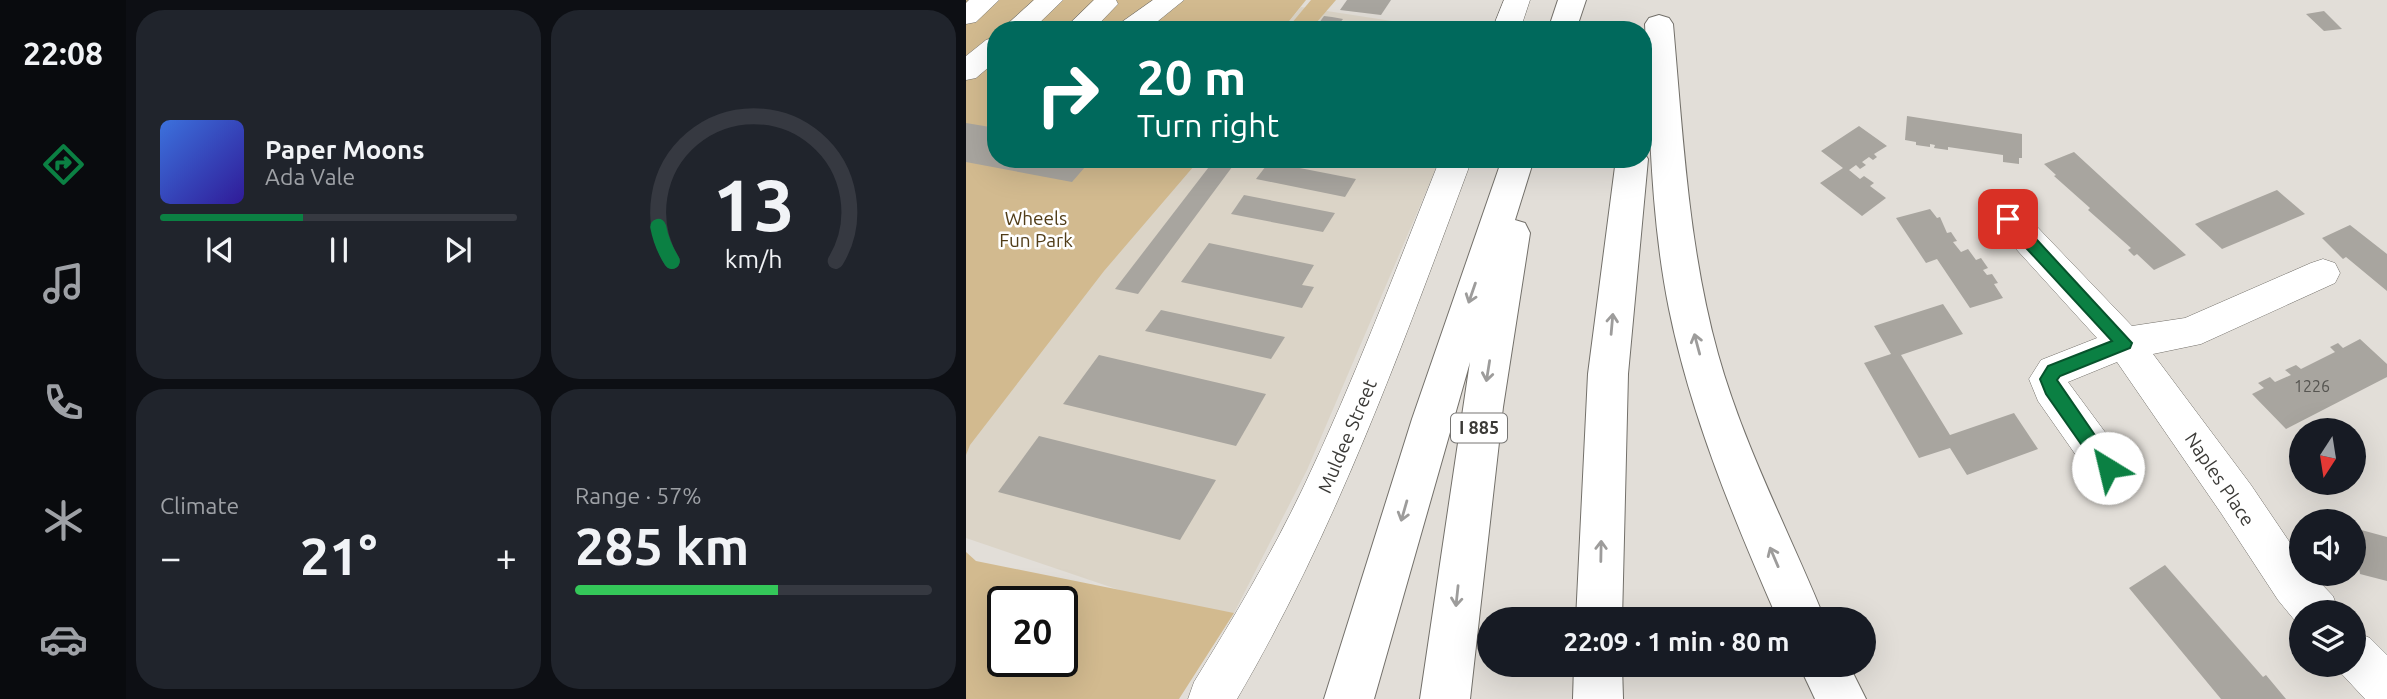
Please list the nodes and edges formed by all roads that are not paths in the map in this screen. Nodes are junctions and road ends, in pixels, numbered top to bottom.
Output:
1 (986, 0) edge
2 (1050, 0) edge
3 (1171, 0) edge
4 (1517, 0) edge
5 (1105, 1) edge
6 (1662, 12) edge
7 (966, 16) edge
8 (1026, 21) edge
9 (1086, 21) edge
10 (1142, 21) edge
11 (1509, 21) edge
12 (987, 54) edge
13 (1652, 58) edge
14 (966, 71) edge
15 (1453, 168) edge
16 (1515, 168) edge
17 (1527, 168) edge
18 (1631, 168) edge
19 (2008, 219) dead end
20 (2323, 273) dead end
21 (2124, 343) junction
22 (2108, 468) dead end
23 (2306, 600) edge
24 (1599, 607) edge
25 (1796, 607) edge
26 (2366, 666) edge
27 (1598, 677) edge
28 (1829, 677) edge
29 (2387, 688) edge
30 (1210, 699) edge
31 (1349, 699) edge
32 (1445, 699) edge
33 (1598, 699) edge
34 (1841, 699) edge

1 - 7 street
2 - 8 street
3 - 10 street
4 - 11 street
5 - 9 street
6 - 13 highway
25 -> 6 highway
12 - 14 street
15 - 30 street, Muldee Street
16 -> 31 highway
17 -> 32 highway, I 885
24 -> 18 highway
19 - 21 street, Naples Place
20 - 21 street
21 - 22 street
21 - 23 street, Naples Place
26 - 29 street
27 - 33 highway
28 - 34 highway

